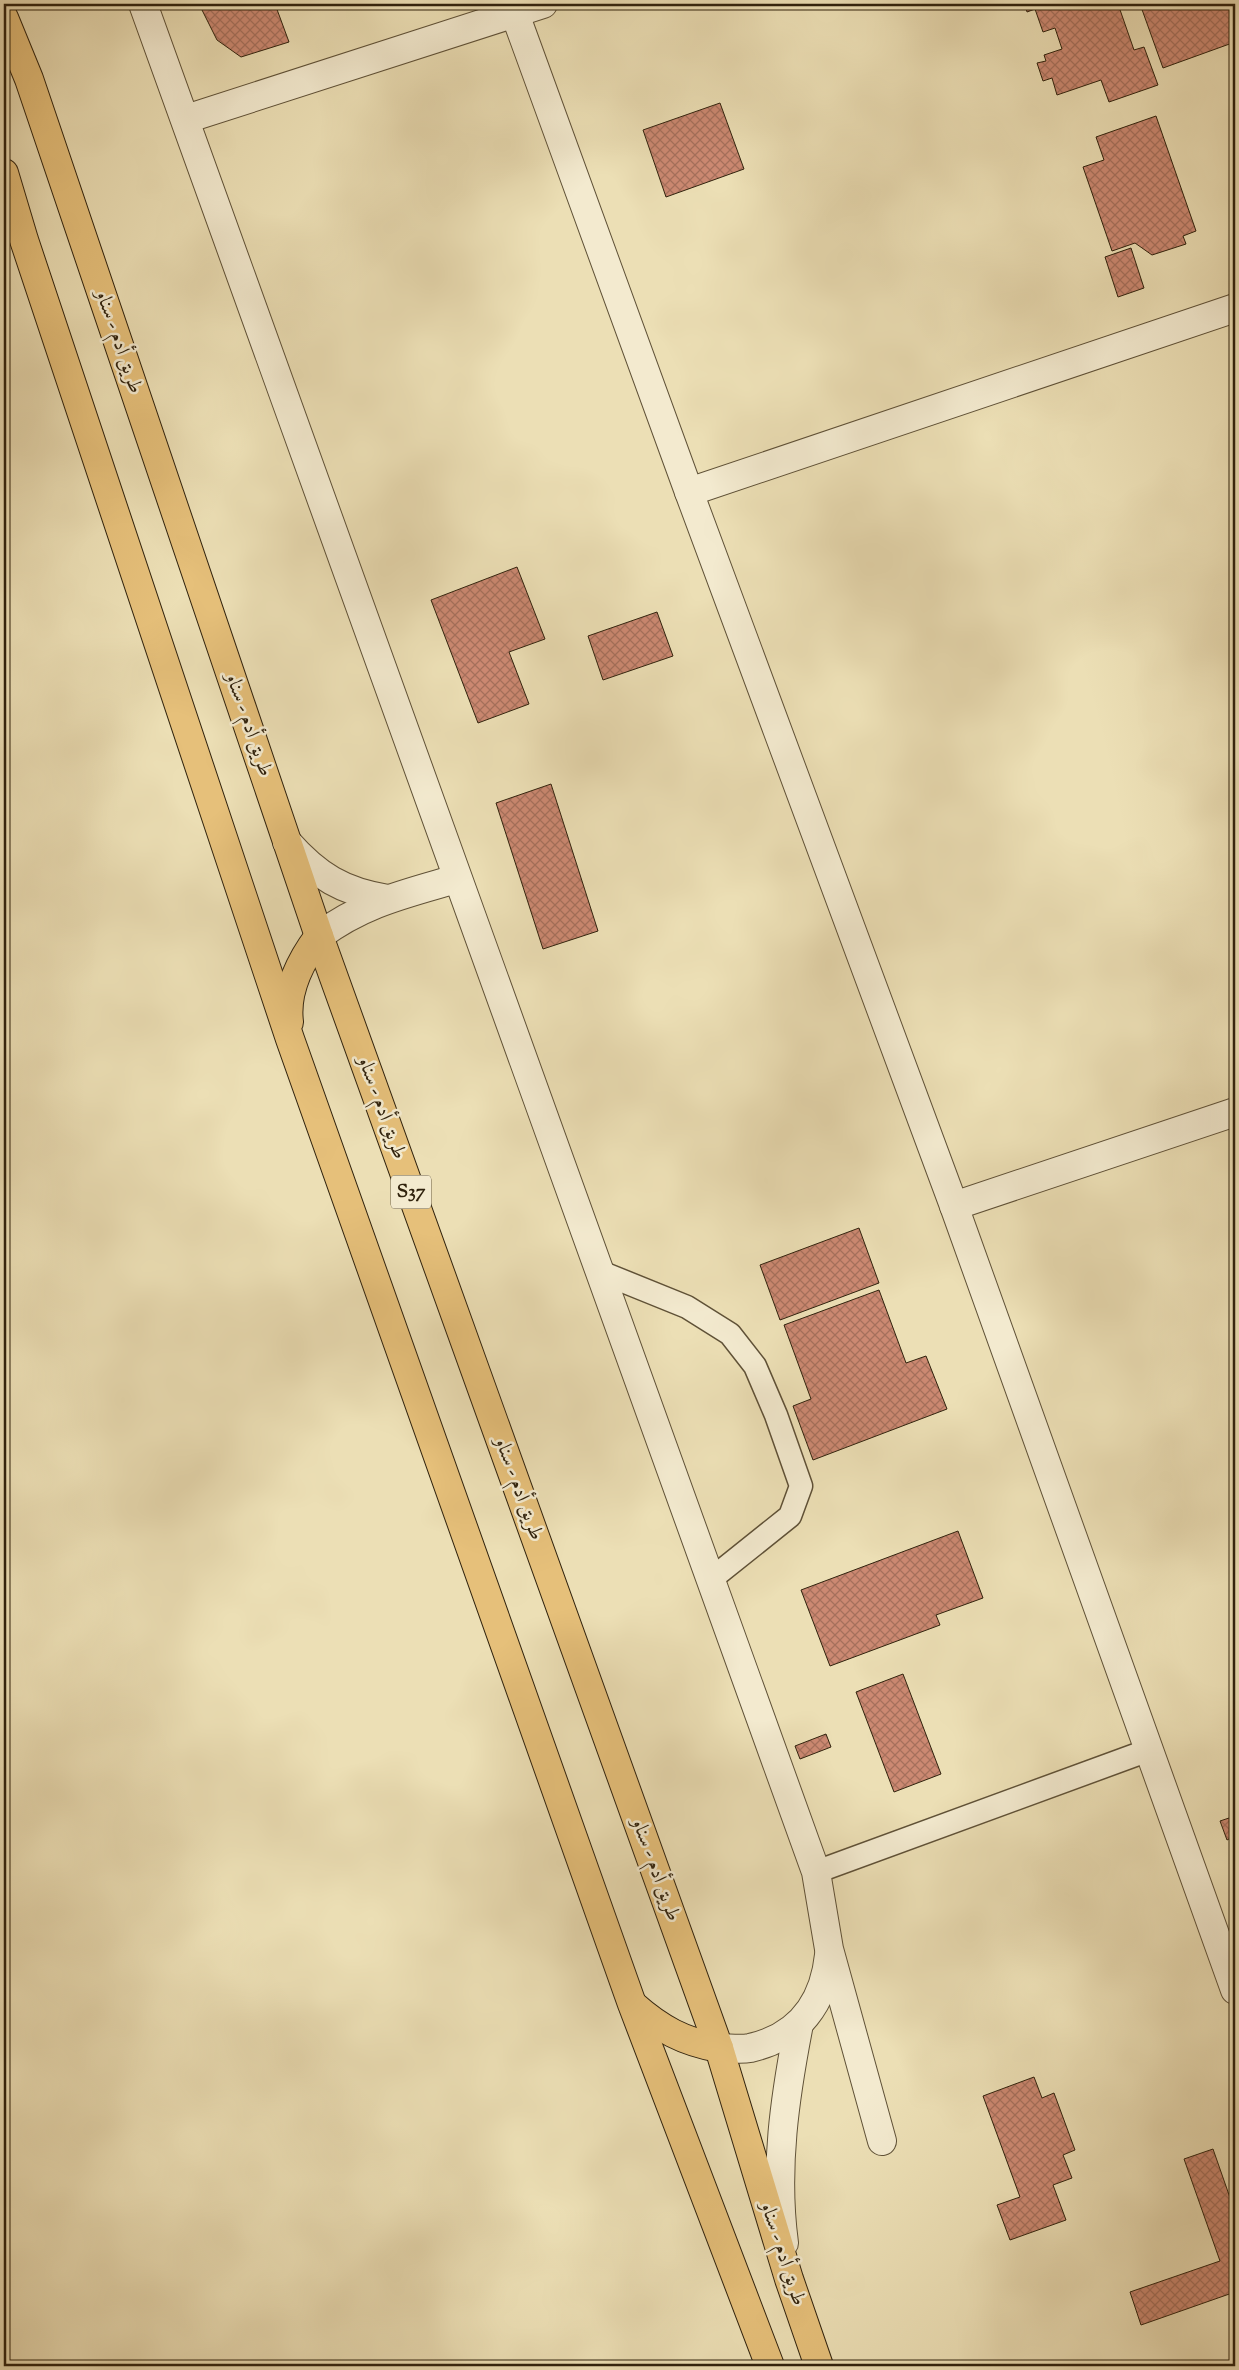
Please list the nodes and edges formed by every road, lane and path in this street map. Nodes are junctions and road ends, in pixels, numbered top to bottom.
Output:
1 (143, 4) edge
2 (543, 4) edge
3 (515, 14) junction
4 (4, 18) edge
5 (186, 119) junction
6 (4, 173) edge
7 (1235, 308) edge
8 (689, 492) junction
9 (287, 842) junction
10 (456, 879) junction
11 (388, 899) junction
12 (319, 936) junction
13 (290, 1039) junction
14 (1235, 1112) edge
15 (954, 1206) junction
16 (598, 1271) junction
17 (710, 1580) junction
18 (1149, 1750) junction
19 (816, 1872) junction
20 (829, 1949) junction
21 (1235, 1990) edge
22 (632, 2004) junction
23 (799, 2024) junction
24 (719, 2048) junction
25 (882, 2141) dead end
26 (789, 2279) junction
27 (770, 2366) edge
28 (819, 2366) edge

1 - 5 street
2 - 3 street
3 - 5 street
3 - 8 street
4 - 9 main road, طريق أدم - سناو / S37
5 - 10 street
6 - 13 main road
7 - 8 street
8 - 15 street
9 - 11 street
9 - 12 main road, طريق أدم - سناو / S37
10 - 11 street
10 - 16 street
11 - 12 street
12 - 13 main road
12 - 24 main road, طريق أدم - سناو / S37
13 - 22 main road
14 - 15 street
15 - 18 street
16 - 17 street
16 - 17 lane
17 - 19 street
18 - 19 lane
18 - 21 street
19 - 20 street
20 - 23 street
20 - 25 street
22 - 24 main road
22 - 27 main road
23 - 24 street
23 - 26 street
24 - 26 main road, طريق أدم - سناو / S37
26 - 28 main road, طريق أدم - سناو / S37

